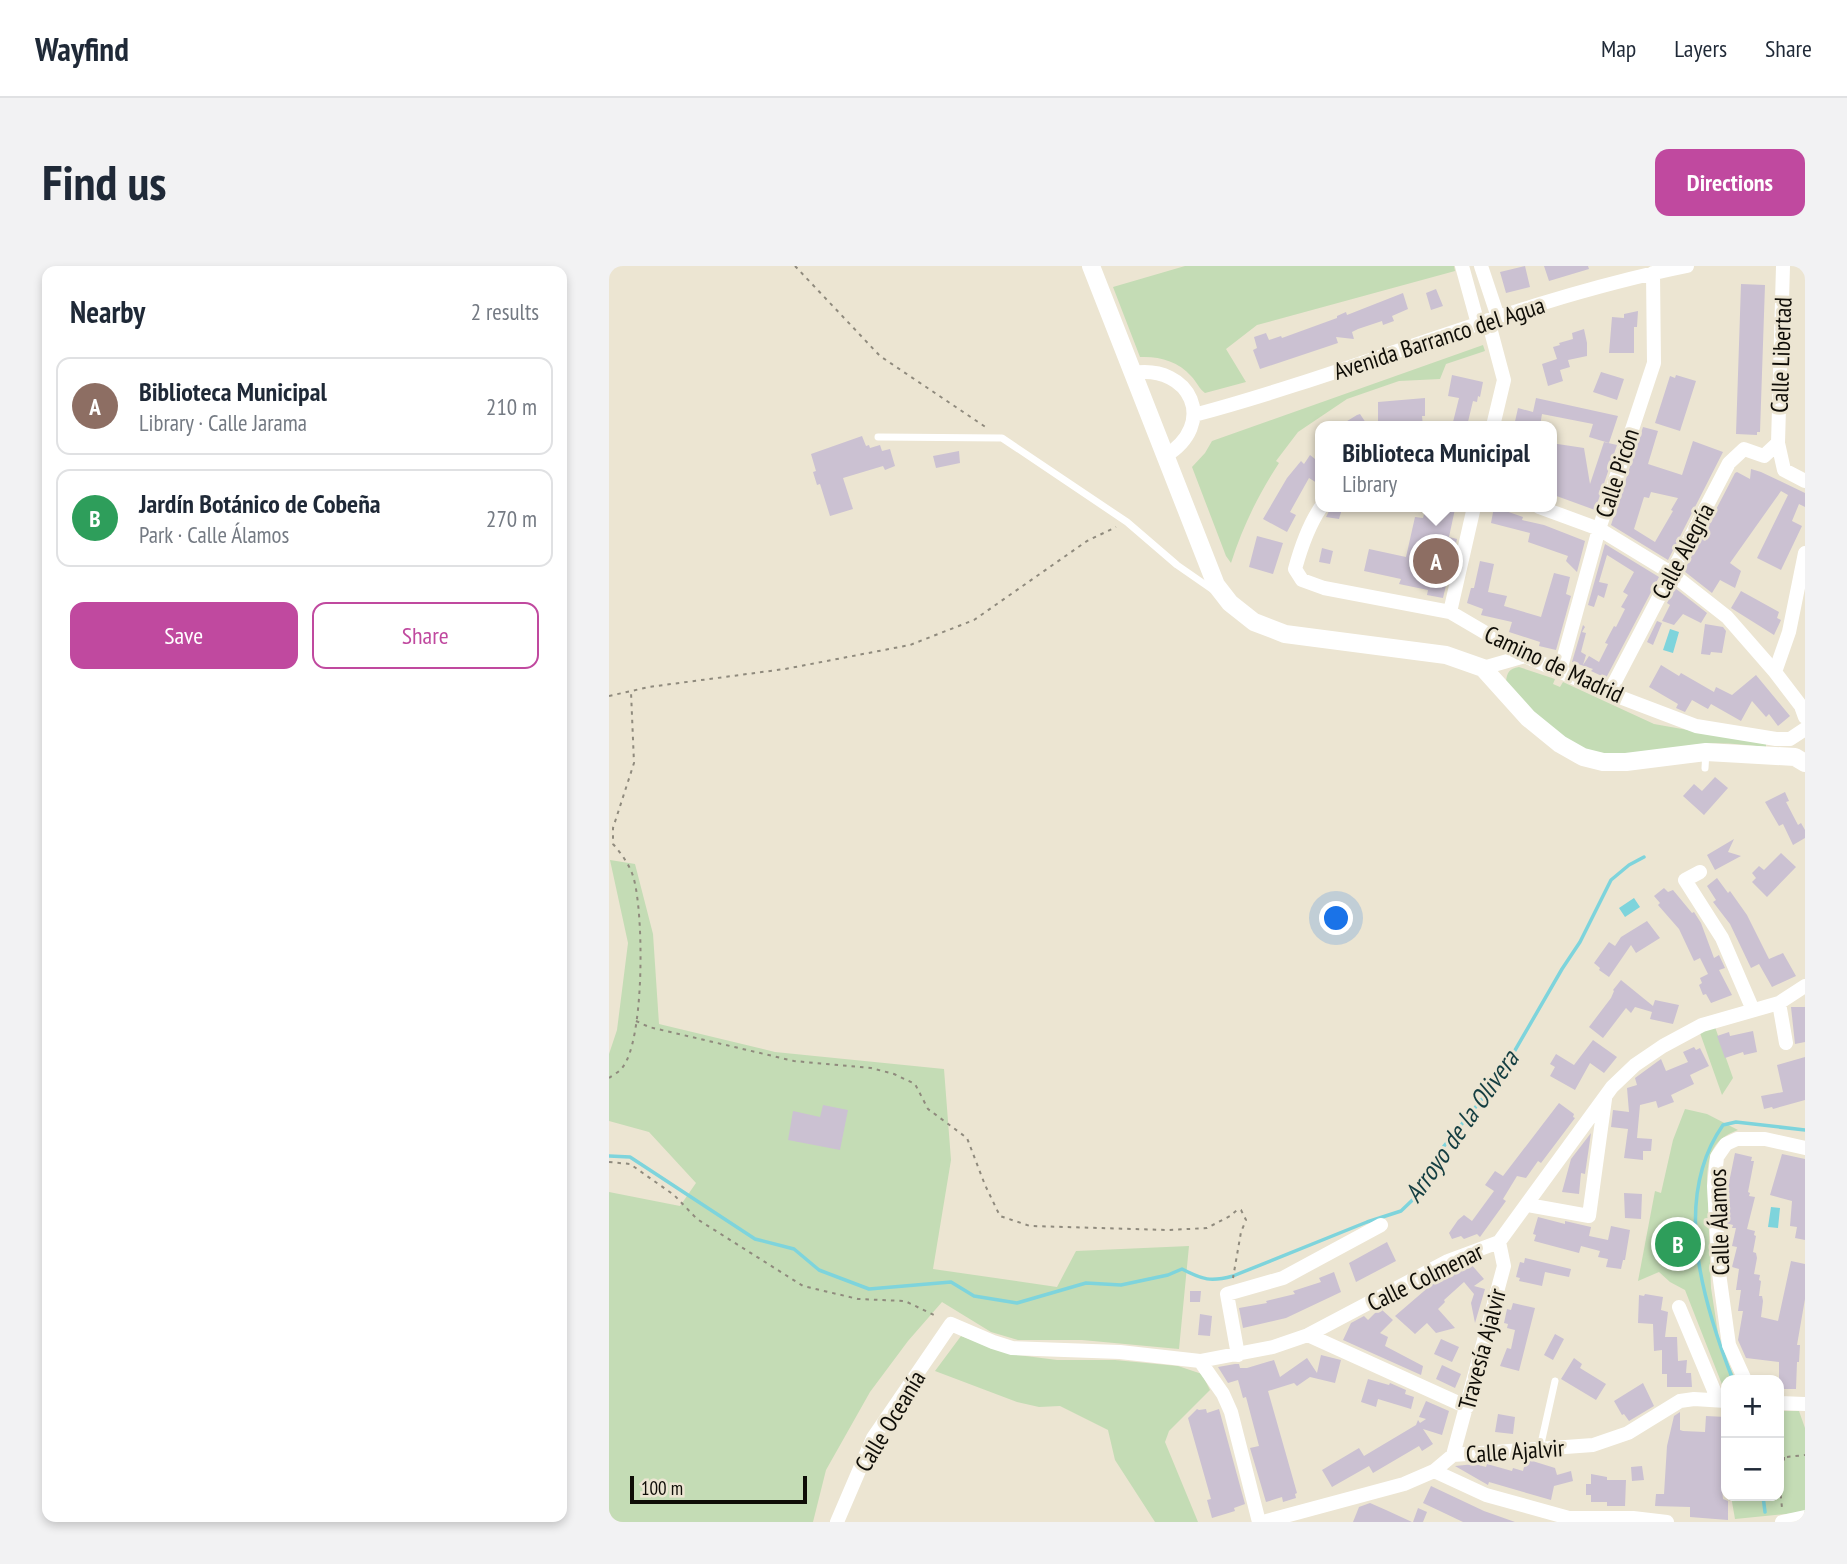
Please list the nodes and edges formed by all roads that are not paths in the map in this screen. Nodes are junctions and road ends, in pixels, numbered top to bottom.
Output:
1 (1091, 266) edge
2 (1462, 266) edge
3 (1481, 266) edge
4 (1686, 266) edge
5 (1783, 266) edge
6 (1653, 273) junction
7 (1488, 320) junction
8 (1133, 373) junction
9 (1194, 415) junction
10 (1494, 421) edge
11 (878, 437) dead end
12 (1778, 443) junction
13 (1165, 456) junction
14 (1764, 456) junction
15 (1784, 470) junction
16 (1805, 481) edge
17 (1318, 512) edge
18 (1473, 512) edge
19 (1553, 512) edge
20 (1599, 529) junction
21 (1805, 553) edge
22 (1671, 573) junction
23 (1230, 603) junction
24 (1450, 612) junction
25 (1525, 656) junction
26 (1483, 668) junction
27 (1560, 671) junction
28 (1775, 672) junction
29 (1609, 693) junction
30 (1805, 717) edge
31 (1805, 729) edge
32 (1790, 738) junction
33 (1800, 760) edge
34 (1700, 872) dead end
35 (1805, 986) edge
36 (1779, 1003) junction
37 (1753, 1010) junction
38 (1786, 1043) dead end
39 (1605, 1096) junction
40 (1805, 1148) edge
41 (1528, 1205) junction
42 (1381, 1225) dead end
43 (1499, 1242) junction
44 (1679, 1307) dead end
45 (951, 1324) joint
46 (1308, 1335) junction
47 (1238, 1355) junction
48 (1200, 1361) junction
49 (1743, 1375) edge
50 (1555, 1381) dead end
51 (1721, 1398) edge
52 (1721, 1400) edge
53 (1784, 1403) edge
54 (1805, 1404) edge
55 (1467, 1407) junction
56 (1540, 1449) junction
57 (1453, 1455) junction
58 (1434, 1471) junction
59 (1805, 1517) edge
60 (837, 1522) edge
61 (1261, 1522) edge
62 (1667, 1522) edge
63 (1782, 1522) edge

1 - 8 street
2 - 7 street
3 - 7 street
4 - 6 street, Avenida Barranco del Agua
5 - 12 street, Calle Libertad
6 - 7 street, Avenida Barranco del Agua
6 - 20 street, Calle Picón
7 - 9 street, Avenida Barranco del Agua
7 - 10 street
8 - 9 street
8 - 13 street
9 - 13 street
11 - 23 lane
12 - 14 street
12 - 15 street, Calle Libertad
13 - 23 street
14 - 15 street
14 - 22 street, Calle Alegría
15 - 16 street
17 - 24 street, Camino de Madrid
18 - 24 street
19 - 20 street
20 - 22 street
20 - 27 street, Calle Picón
21 - 28 street
22 - 28 street
22 - 29 street, Calle Alegría
23 - 26 street
24 - 25 street, Camino de Madrid
25 - 26 street
25 - 27 street, Camino de Madrid
26 - 33 street
27 - 29 street, Camino de Madrid
28 - 30 street
29 - 32 street, Camino de Madrid
31 - 32 street
32 - 33 street
34 - 37 street
35 - 36 street, Calle Colmenar
36 - 37 street, Calle Colmenar
36 - 38 street
37 - 39 street, Calle Colmenar
39 - 41 street, Calle Colmenar
39 - 41 street
40 - 49 street, Calle Álamos
41 - 43 street, Calle Colmenar
42 - 47 street
43 - 46 street, Calle Colmenar
43 - 55 street, Travesía Ajalvir
44 - 51 street
45 - 48 street, Calle Colmenar
45 - 60 street, Calle Oceanía
46 - 47 street, Calle Colmenar
46 - 55 street
47 - 48 street, Calle Colmenar
48 - 61 street
50 - 56 lane
52 - 56 street, Calle Ajalvir
53 - 54 street
55 - 57 street, Travesía Ajalvir
56 - 57 street, Calle Ajalvir
57 - 58 street, Calle Ajalvir
58 - 61 street, Calle Ajalvir
58 - 62 street
59 - 63 street

